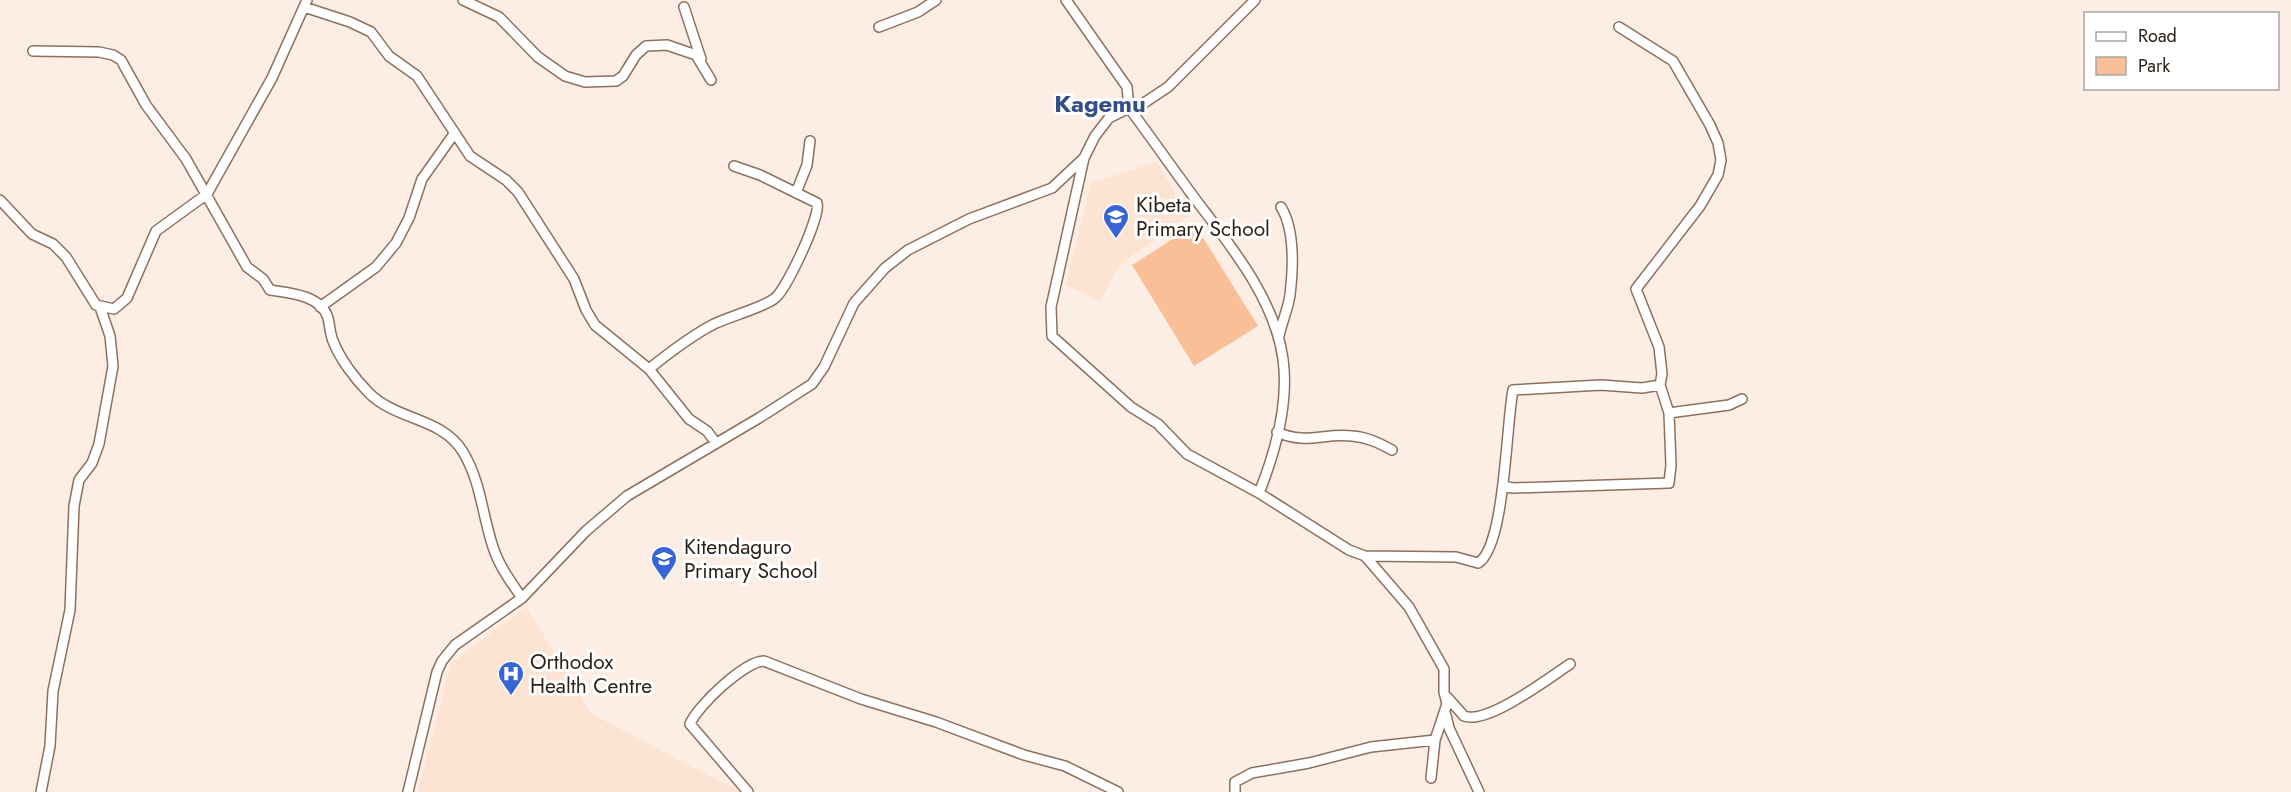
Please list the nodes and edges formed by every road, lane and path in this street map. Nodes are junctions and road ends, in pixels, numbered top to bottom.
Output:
1 (463, 0) edge
2 (936, 0) edge
3 (1066, 0) edge
4 (1256, 0) edge
5 (306, 4) edge
6 (684, 7) dead end
7 (879, 27) dead end
8 (1619, 27) dead end
9 (33, 51) dead end
10 (702, 61) junction
11 (711, 80) dead end
12 (1128, 108) junction
13 (454, 134) junction
14 (810, 141) dead end
15 (1084, 158) junction
16 (734, 166) dead end
17 (796, 193) junction
18 (207, 194) junction
19 (0, 200) edge
20 (1281, 207) dead end
21 (100, 307) junction
22 (320, 308) junction
23 (1279, 336) junction
24 (649, 369) junction
25 (1660, 385) junction
26 (1742, 399) dead end
27 (1669, 412) junction
28 (1276, 432) junction
29 (716, 443) junction
30 (1392, 450) dead end
31 (1503, 486) junction
32 (1259, 493) junction
33 (1365, 555) junction
34 (522, 598) junction
35 (1570, 664) dead end
36 (1444, 692) junction
37 (1445, 713) junction
38 (1435, 740) junction
39 (1431, 778) dead end
40 (41, 792) edge
41 (408, 792) edge
42 (748, 792) edge
43 (1118, 792) edge
44 (1235, 792) edge
45 (1479, 792) edge

1 - 10 street
2 - 7 street
3 - 12 street
4 - 12 street
5 - 13 street
5 - 18 street
6 - 10 street
8 - 25 street
9 - 18 street
10 - 11 street
12 - 15 street
12 - 23 street
13 - 22 street
13 - 24 street
14 - 17 street
15 - 29 street
15 - 32 street
16 - 17 street
17 - 24 street
18 - 21 street
18 - 22 street
19 - 21 street
20 - 23 street
21 - 40 street
22 - 34 street
23 - 28 street
24 - 29 street
25 - 27 street
25 - 31 street
26 - 27 street
27 - 31 street
28 - 30 street
28 - 32 street
29 - 34 street
31 - 33 street
32 - 33 street
33 - 36 street
34 - 41 street
35 - 36 street
36 - 37 street
37 - 38 street
37 - 45 street
38 - 39 street
38 - 44 street
42 - 43 street

